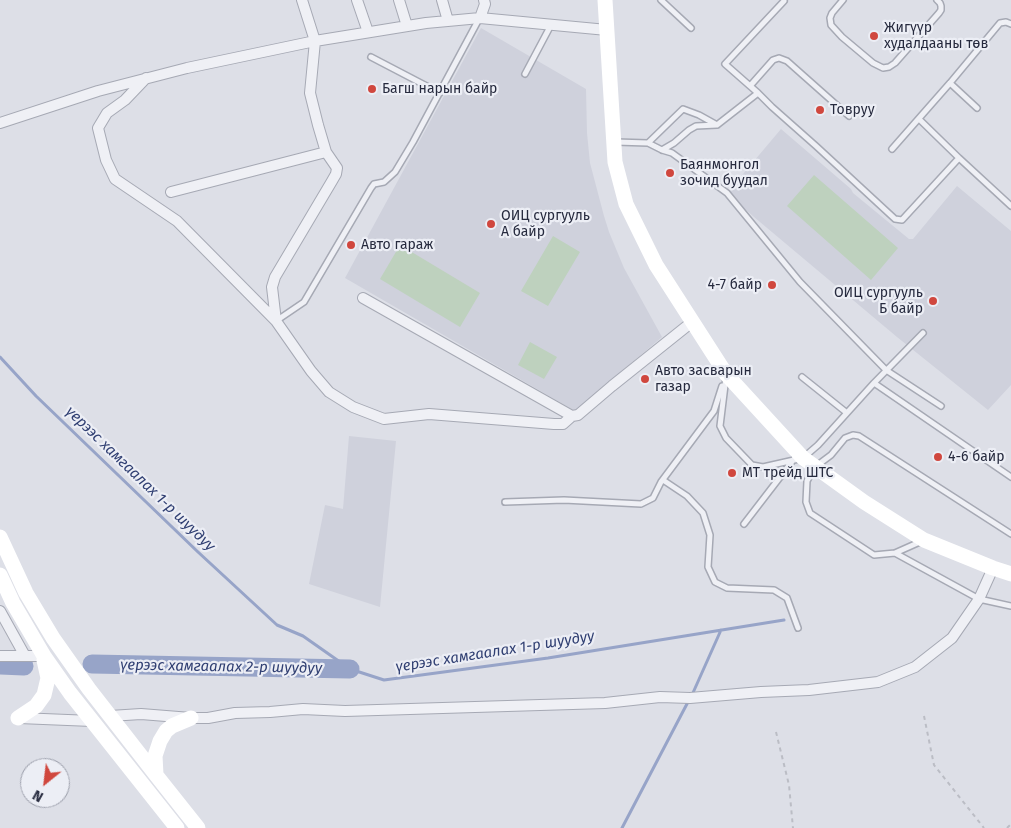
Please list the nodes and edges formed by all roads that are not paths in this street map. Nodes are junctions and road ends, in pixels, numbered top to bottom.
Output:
1 (302, 0) edge
2 (357, 0) edge
3 (399, 0) edge
4 (442, 0) edge
5 (484, 0) edge
6 (605, 0) edge
7 (661, 0) edge
8 (843, 0) edge
9 (937, 0) edge
10 (784, 1) edge
11 (480, 18) junction
12 (448, 21) junction
13 (551, 24) junction
14 (1011, 24) edge
15 (407, 26) junction
16 (691, 28) dead end
17 (607, 30) junction
18 (368, 32) junction
19 (315, 41) junction
20 (371, 57) dead end
21 (525, 74) dead end
22 (146, 78) junction
23 (950, 83) junction
24 (750, 86) junction
25 (440, 93) junction
26 (758, 93) junction
27 (977, 108) dead end
28 (849, 116) dead end
29 (919, 119) junction
30 (0, 123) edge
31 (717, 125) junction
32 (614, 142) junction
33 (648, 143) junction
34 (892, 149) dead end
35 (662, 150) junction
36 (326, 152) junction
37 (958, 158) junction
38 (171, 192) dead end
39 (1011, 206) edge
40 (363, 298) dead end
41 (276, 321) junction
42 (692, 322) junction
43 (923, 332) dead end
44 (886, 370) junction
45 (726, 374) junction
46 (802, 377) dead end
47 (874, 383) junction
48 (941, 406) dead end
49 (847, 413) junction
50 (572, 416) junction
51 (804, 461) junction
52 (1011, 477) edge
53 (662, 480) junction
54 (504, 502) dead end
55 (744, 524) dead end
56 (1011, 534) edge
57 (0, 537) edge
58 (924, 540) junction
59 (895, 553) junction
60 (993, 568) junction
61 (1011, 574) edge
62 (0, 575) edge
63 (979, 599) junction
64 (1011, 606) edge
65 (0, 611) edge
66 (798, 628) dead end
67 (0, 656) edge
68 (24, 656) junction
69 (44, 656) junction
70 (110, 716) junction
71 (18, 718) joint
72 (191, 718) junction
73 (92, 721) junction
74 (156, 776) junction
75 (177, 828) edge
76 (198, 828) edge

1 - 19 street
2 - 18 street
3 - 15 street
4 - 12 street
5 - 11 street
6 - 17 street
7 - 16 lane
8 - 9 lane
10 - 24 lane
11 - 12 street
11 - 13 street
11 - 25 lane
12 - 15 street
13 - 17 street
13 - 21 lane
14 - 23 lane
15 - 18 street
17 - 32 street
18 - 19 street
19 - 22 street
19 - 36 street
20 - 25 lane
22 - 30 street
22 - 41 street
23 - 27 lane
23 - 29 lane
24 - 26 lane
24 - 28 lane
25 - 41 lane
26 - 31 lane
26 - 37 lane
29 - 34 lane
29 - 37 lane
31 - 33 lane
31 - 35 lane
32 - 33 lane
32 - 42 street
33 - 35 lane
35 - 44 lane
36 - 38 street
36 - 41 street
37 - 39 lane
40 - 50 street
41 - 50 street
42 - 45 street
42 - 50 street
43 - 44 lane
44 - 47 lane
44 - 48 lane
45 - 51 street
45 - 51 lane
45 - 53 lane
46 - 49 lane
47 - 49 lane
47 - 52 lane
49 - 51 lane
51 - 55 lane
51 - 56 lane
51 - 58 street
51 - 59 lane
53 - 54 lane
53 - 66 lane
57 - 70 street
58 - 59 lane
58 - 60 street
59 - 63 lane
60 - 61 street
60 - 63 street
62 - 69 street
63 - 64 lane
63 - 72 street
65 - 68 street
67 - 68 street
68 - 69 street
69 - 71 street
69 - 73 street
70 - 72 street
70 - 73 street
70 - 74 street
71 - 73 street
72 - 74 street
73 - 75 street
74 - 76 street

